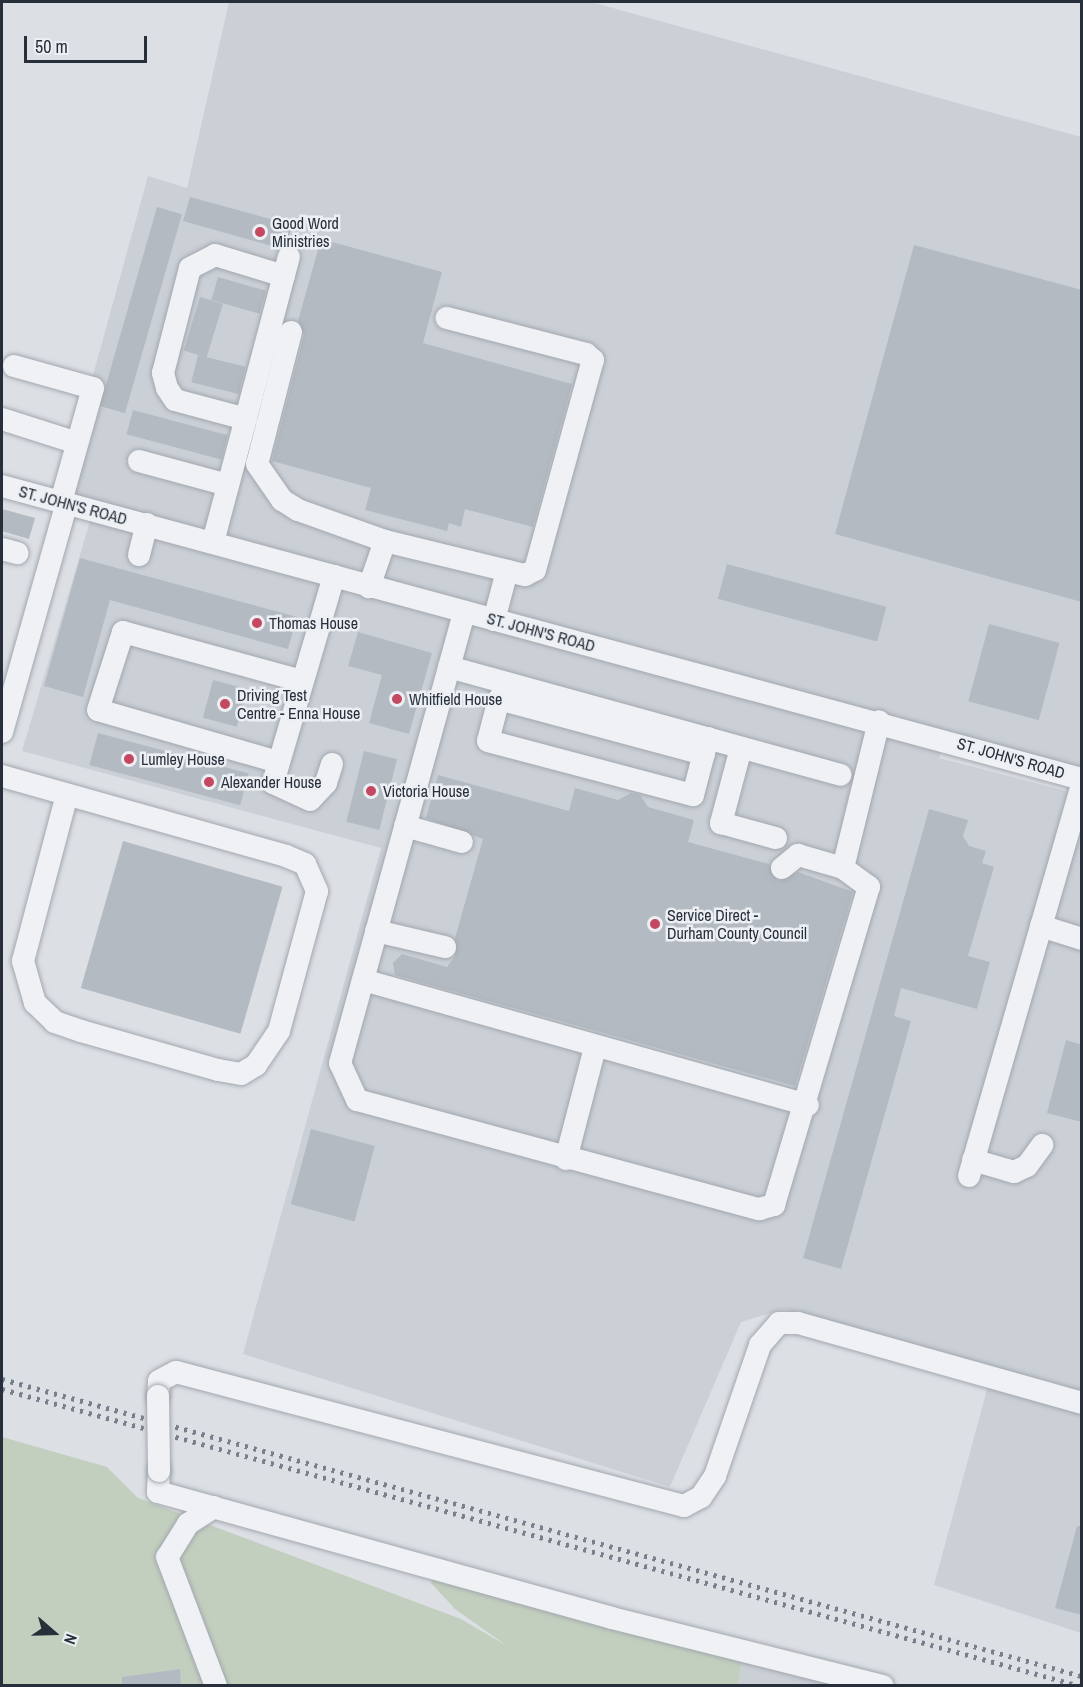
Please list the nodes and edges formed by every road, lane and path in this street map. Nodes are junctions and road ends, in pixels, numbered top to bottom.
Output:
1 (447, 318) dead end
2 (291, 332) dead end
3 (14, 366) dead end
4 (2, 418) edge
5 (246, 419) junction
6 (77, 443) junction
7 (139, 461) dead end
8 (228, 485) junction
9 (2, 486) edge
10 (64, 503) junction
11 (147, 524) junction
12 (385, 541) junction
13 (213, 542) junction
14 (139, 555) dead end
15 (507, 571) junction
16 (334, 576) junction
17 (369, 587) junction
18 (464, 613) junction
19 (494, 620) junction
20 (449, 667) junction
21 (302, 681) junction
22 (879, 721) junction
23 (2, 732) edge
24 (706, 746) junction
25 (741, 748) junction
26 (332, 764) dead end
27 (275, 773) junction
28 (840, 775) dead end
29 (2, 776) edge
30 (1082, 778) edge
31 (1082, 784) edge
32 (67, 795) junction
33 (405, 826) junction
34 (776, 838) dead end
35 (462, 842) dead end
36 (782, 868) dead end
37 (843, 868) junction
38 (1041, 926) junction
39 (376, 931) junction
40 (1082, 939) edge
41 (445, 947) dead end
42 (363, 981) junction
43 (595, 1048) junction
44 (808, 1105) junction
45 (1042, 1145) dead end
46 (566, 1160) junction
47 (1082, 1403) edge
48 (214, 1508) junction
49 (216, 1686) edge
50 (883, 1686) edge

1 - 15 street
2 - 12 street
3 - 6 street
4 - 6 street
5 - 5 street
5 - 8 street
6 - 10 street
7 - 8 street
8 - 13 street
9 - 10 street, ST. JOHN'S ROAD
10 - 11 street, ST. JOHN'S ROAD
10 - 23 street
11 - 13 street, ST. JOHN'S ROAD
11 - 14 street
12 - 15 street
12 - 17 street
13 - 16 street, ST. JOHN'S ROAD
15 - 19 street
16 - 17 street, ST. JOHN'S ROAD
16 - 21 street
17 - 18 street, ST. JOHN'S ROAD
18 - 19 street, ST. JOHN'S ROAD
18 - 20 street
19 - 22 street, ST. JOHN'S ROAD
20 - 24 street
20 - 33 street
21 - 27 street
21 - 27 street
22 - 30 street, ST. JOHN'S ROAD
22 - 37 street
24 - 24 street
24 - 25 street
25 - 28 street
25 - 34 street
26 - 27 street
29 - 32 street
31 - 38 street
32 - 32 street
33 - 35 street
33 - 39 street
36 - 37 street
37 - 44 street
38 - 40 street
38 - 45 street
39 - 41 street
39 - 42 street
42 - 43 street
42 - 46 street
43 - 44 street
43 - 46 street
44 - 46 street
47 - 48 street, bridge
48 - 49 street
48 - 50 street

